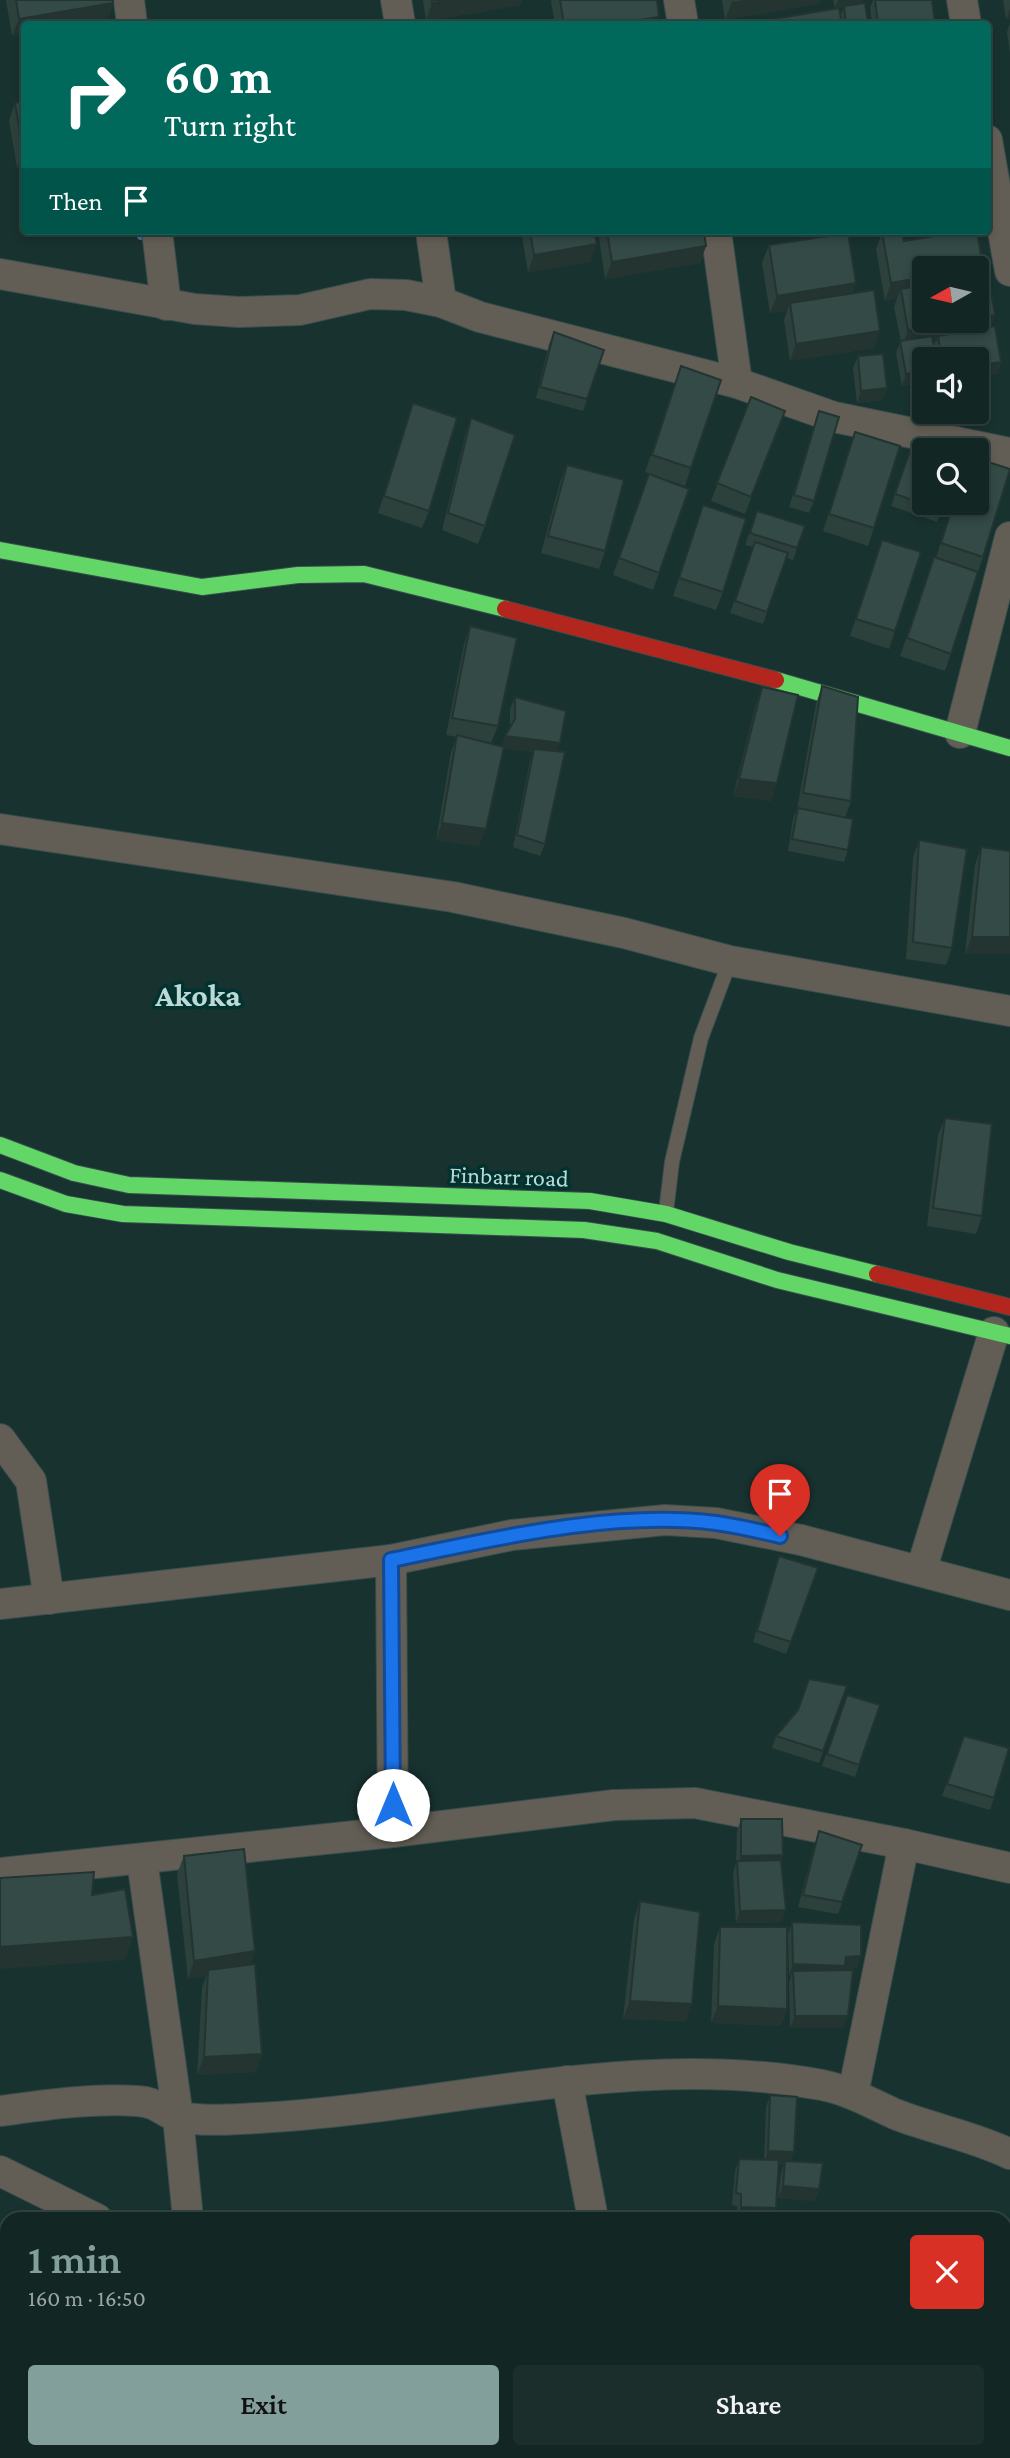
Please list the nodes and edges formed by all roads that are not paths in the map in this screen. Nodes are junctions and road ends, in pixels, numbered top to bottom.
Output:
1 (129, 0) edge
2 (396, 0) edge
3 (679, 0) edge
4 (962, 0) edge
5 (132, 21) edge
6 (400, 21) edge
7 (682, 21) edge
8 (966, 21) edge
9 (991, 161) edge
10 (157, 235) edge
11 (432, 235) edge
12 (717, 235) edge
13 (1009, 255) edge
14 (0, 274) edge
15 (441, 302) junction
16 (166, 304) junction
17 (737, 383) junction
18 (1010, 453) edge
19 (1010, 537) edge
20 (0, 550) edge
21 (960, 733) junction
22 (1010, 748) edge
23 (0, 830) edge
24 (730, 961) junction
25 (1010, 1011) edge
26 (0, 1145) edge
27 (0, 1180) edge
28 (666, 1214) junction
29 (1010, 1307) edge
30 (1002, 1334) edge
31 (0, 1439) edge
32 (391, 1560) junction
33 (921, 1571) junction
34 (1010, 1595) edge
35 (49, 1599) junction
36 (0, 1604) edge
37 (393, 1832) junction
38 (904, 1844) junction
39 (142, 1860) junction
40 (1010, 1868) edge
41 (0, 1873) edge
42 (567, 2081) junction
43 (853, 2094) junction
44 (0, 2111) edge
45 (178, 2117) junction
46 (1010, 2154) edge
47 (0, 2171) edge
48 (83, 2212) edge
49 (187, 2212) edge
50 (592, 2212) edge

1 - 5 street
2 - 6 street
3 - 7 street
4 - 8 street
9 - 13 street
10 - 16 street
11 - 15 street
12 - 17 street
14 - 16 street
15 - 16 street
15 - 17 street
17 - 18 street
19 - 21 street
20 - 21 main road
21 - 22 main road
23 - 24 street
24 - 25 street
24 - 28 lane
26 - 28 main road, Finbarr road
27 - 30 main road
28 - 29 main road, Finbarr road
30 - 33 street
31 - 35 street
32 - 33 street
32 - 35 street
32 - 37 street
33 - 34 street
35 - 36 street
37 - 38 street
37 - 39 street
38 - 40 street
38 - 43 street
39 - 41 street
39 - 45 street
42 - 43 street
42 - 45 street
42 - 50 street
43 - 46 street
44 - 45 street
45 - 49 street
47 - 48 street

